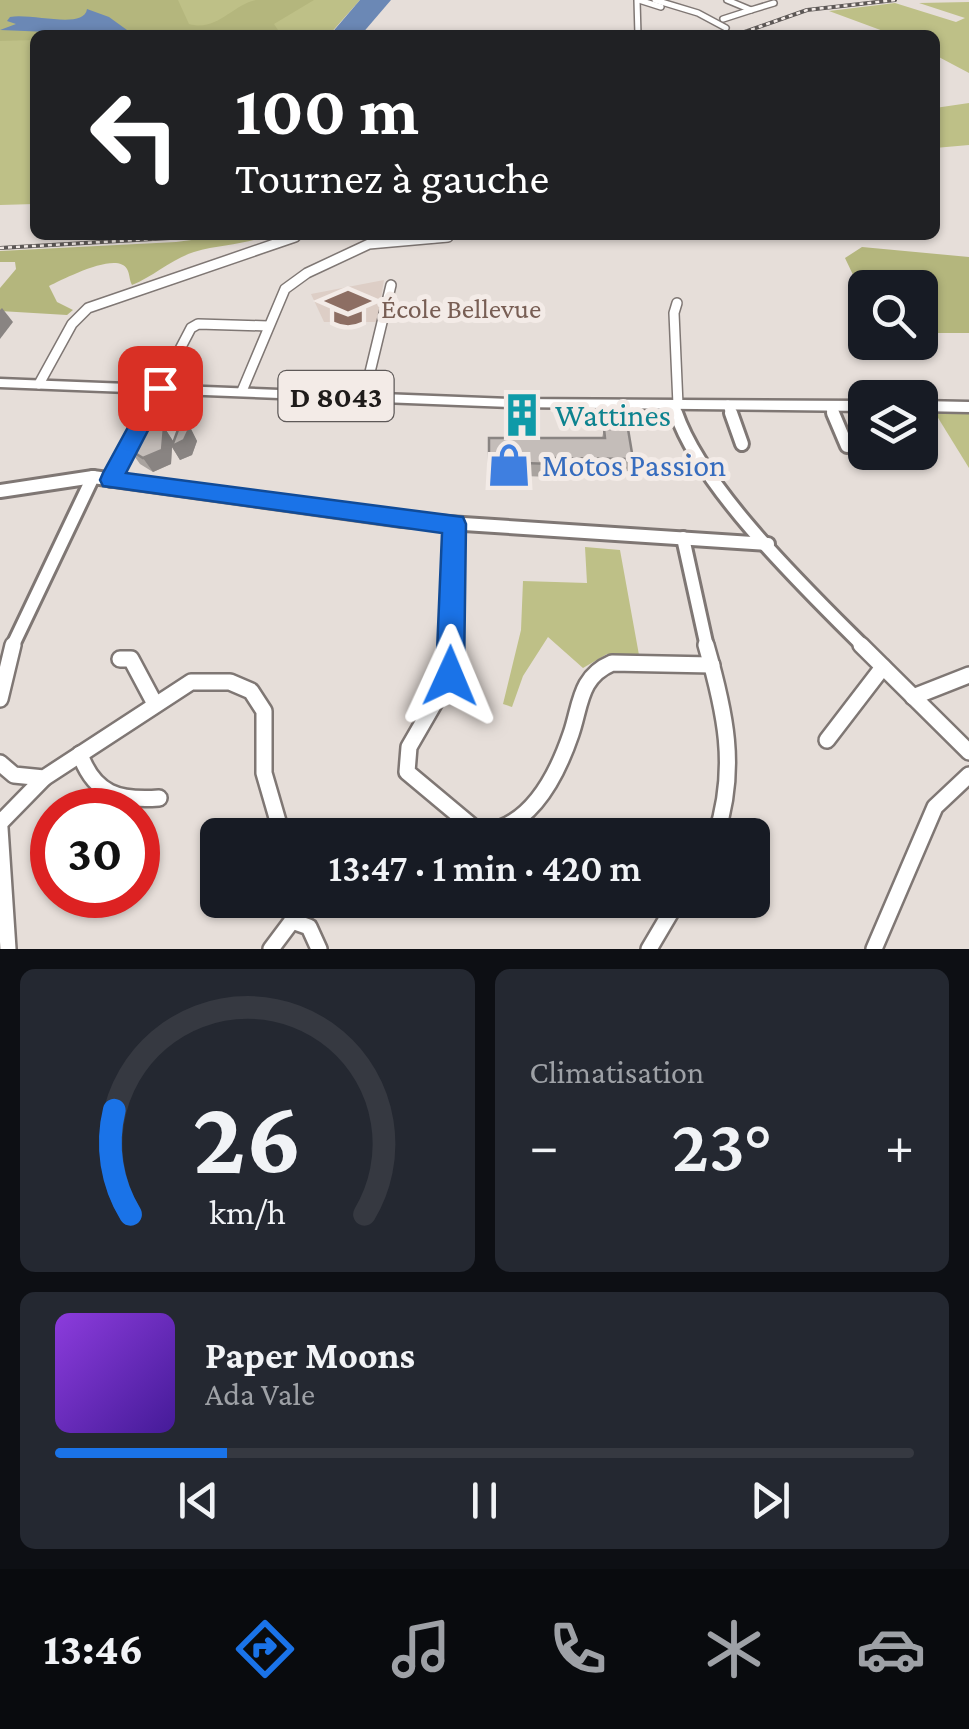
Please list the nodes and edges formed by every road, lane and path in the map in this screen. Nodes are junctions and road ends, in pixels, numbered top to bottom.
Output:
1 (638, 0) edge
2 (655, 0) edge
3 (727, 0) edge
4 (774, 3) dead end
5 (680, 8) junction
6 (751, 10) junction
7 (722, 20) dead end
8 (726, 28) dead end
9 (638, 30) edge
10 (285, 240) edge
11 (414, 240) edge
12 (391, 285) dead end
13 (677, 303) dead end
14 (268, 326) junction
15 (0, 383) edge
16 (39, 384) junction
17 (160, 388) junction
18 (242, 390) junction
19 (364, 397) junction
20 (675, 405) junction
21 (728, 405) junction
22 (830, 406) junction
23 (848, 406) edge
24 (938, 406) edge
25 (969, 407) edge
26 (742, 444) dead end
27 (847, 446) dead end
28 (92, 478) junction
29 (111, 480) junction
30 (0, 491) edge
31 (454, 524) junction
32 (683, 538) junction
33 (768, 544) junction
34 (120, 659) dead end
35 (712, 665) junction
36 (884, 667) junction
37 (969, 675) edge
38 (913, 697) junction
39 (0, 699) edge
40 (154, 704) junction
41 (827, 740) dead end
42 (969, 752) edge
43 (80, 754) junction
44 (0, 763) edge
45 (969, 775) edge
46 (44, 778) junction
47 (99, 788) edge
48 (277, 818) edge
49 (721, 818) edge
50 (0, 826) edge
51 (293, 918) edge
52 (667, 918) edge
53 (292, 921) junction
54 (8, 949) edge
55 (271, 949) edge
56 (320, 949) edge
57 (649, 949) edge
58 (874, 949) edge

1 - 5 street
1 - 9 street
2 - 5 street
3 - 6 street
4 - 6 street
5 - 8 street
6 - 7 street
10 - 16 street
11 - 14 street
12 - 19 street
13 - 20 street
14 - 17 street
14 - 18 street
15 - 16 main road, D 8043
16 - 17 main road, D 8043
17 - 18 main road, D 8043
17 - 29 street
18 - 19 main road, D 8043
19 - 20 main road, D 8043
20 - 21 main road, D 8043
20 - 33 street
21 - 22 main road, D 8043
21 - 26 street
22 - 23 main road, D 8043
22 - 27 street
24 - 25 main road
28 - 29 street
28 - 30 street
28 - 39 street
29 - 31 street
31 - 32 street
31 - 35 street
32 - 33 street
32 - 35 street
33 - 36 street
34 - 40 street
35 - 49 street
36 - 38 street
36 - 41 street
37 - 38 street
38 - 42 street
40 - 43 street
40 - 48 street
43 - 46 street
43 - 47 street
44 - 46 street
45 - 58 street
46 - 50 street
50 - 54 street
51 - 53 street
52 - 57 street
53 - 55 street
53 - 56 street

